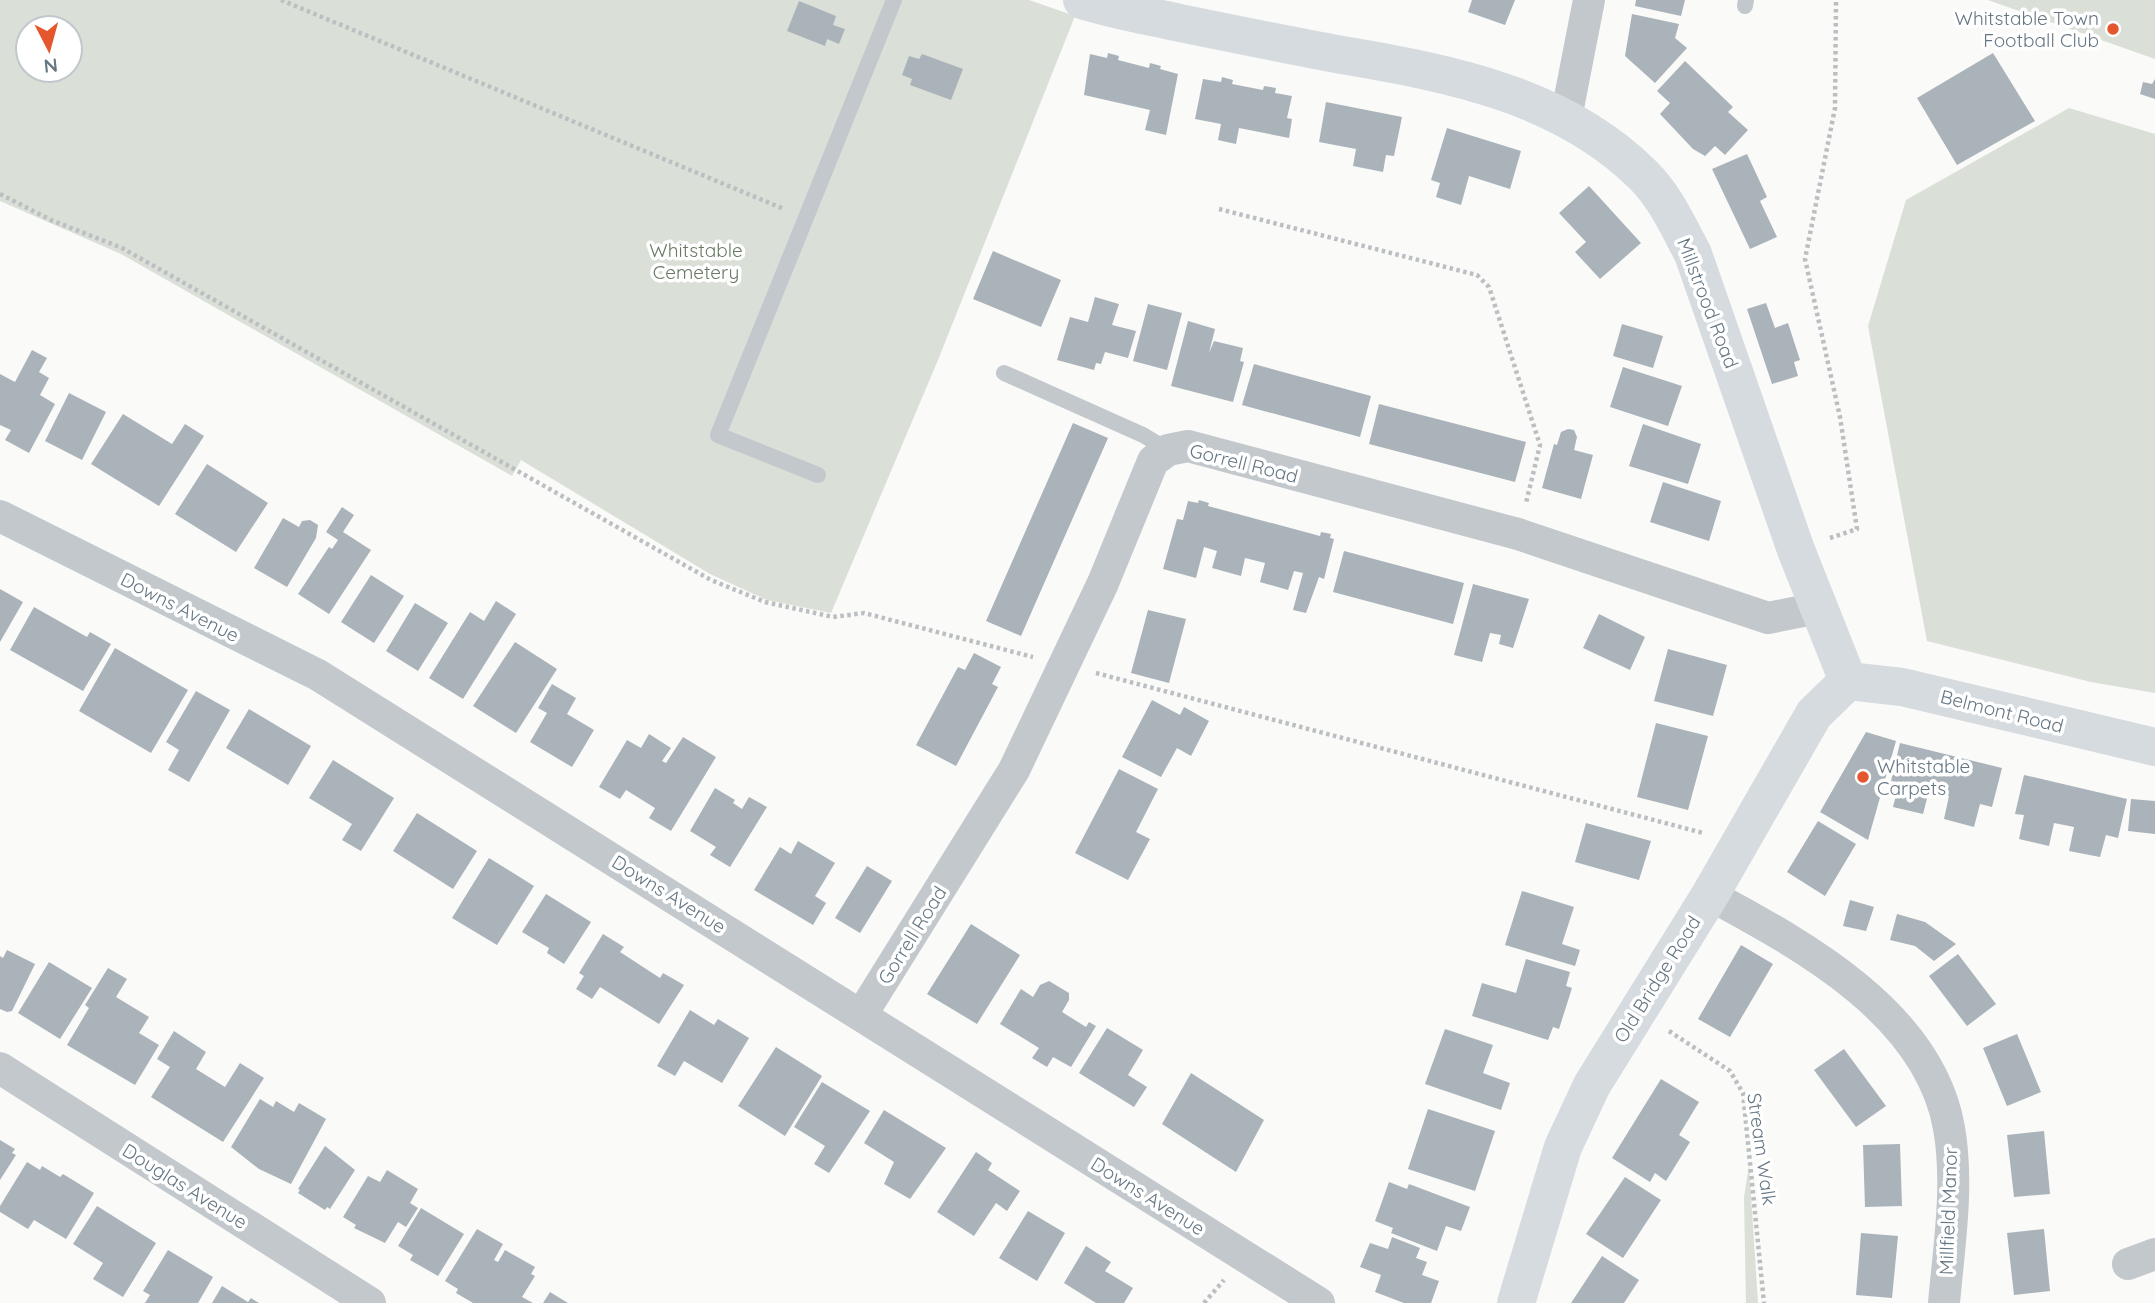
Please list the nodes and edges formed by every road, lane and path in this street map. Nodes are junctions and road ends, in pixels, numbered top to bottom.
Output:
1 (281, 0) edge
2 (894, 0) edge
3 (1082, 0) edge
4 (1589, 0) edge
5 (1836, 0) edge
6 (288, 1) edge
7 (1566, 118) junction
8 (0, 194) edge
9 (1219, 209) dead end
10 (804, 218) junction
11 (1004, 373) dead end
12 (1168, 450) junction
13 (818, 475) dead end
14 (0, 516) edge
15 (1518, 534) junction
16 (1796, 550) junction
17 (1818, 608) junction
18 (1065, 665) junction
19 (1848, 681) junction
20 (2155, 747) edge
21 (1741, 842) junction
22 (1710, 895) junction
23 (1636, 1010) junction
24 (862, 1014) junction
25 (0, 1068) edge
26 (370, 1303) edge
27 (1320, 1303) edge
28 (1516, 1303) edge
29 (1764, 1303) edge
30 (1944, 1303) edge

1 - 6 path
2 - 10 lane
3 - 7 street, Millstrood Road
4 - 7 street
5 - 16 path
6 - 10 path
7 - 16 street, Millstrood Road
8 - 18 path
9 - 15 path
10 - 13 lane
11 - 12 lane
12 - 15 street, Gorrell Road
12 - 18 street, Gorrell Road
14 - 24 street, Downs Avenue
15 - 17 street, Gorrell Road
16 - 17 street, Millstrood Road
17 - 19 street, Millstrood Road
18 - 21 path
18 - 24 street, Gorrell Road
19 - 20 street, Belmont Road
19 - 21 street, Old Bridge Road
21 - 22 street, Old Bridge Road
22 - 23 street, Old Bridge Road
22 - 30 street, Millfield Manor
23 - 28 street, Old Bridge Road
23 - 29 path, Stream Walk
24 - 27 street, Downs Avenue
25 - 26 street, Douglas Avenue

